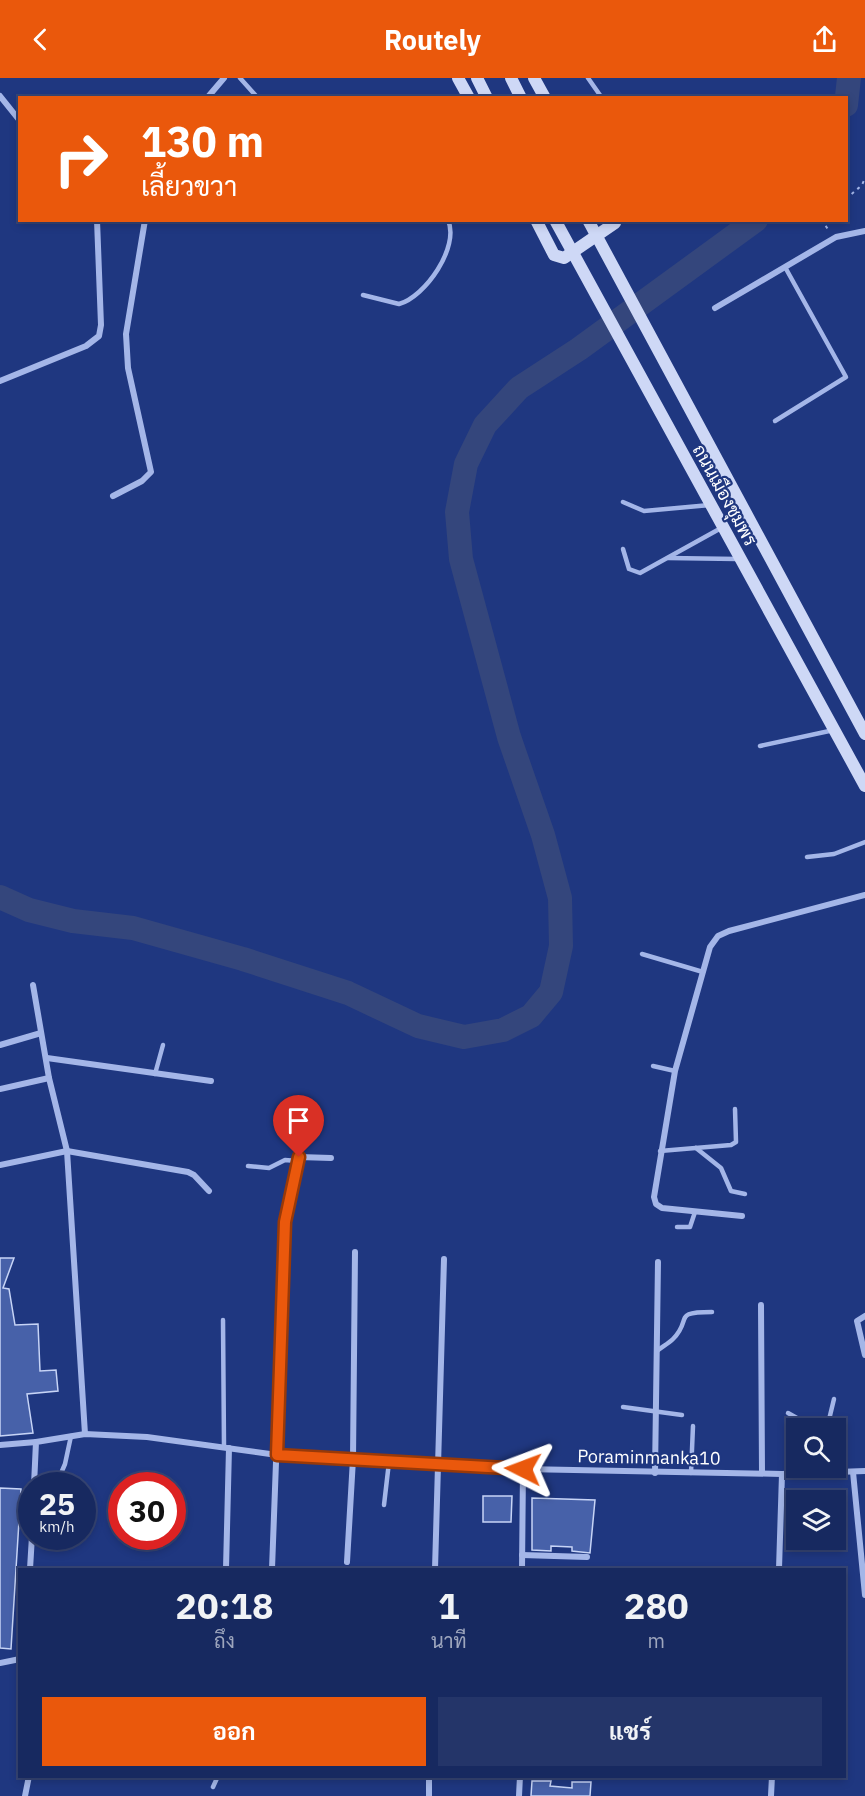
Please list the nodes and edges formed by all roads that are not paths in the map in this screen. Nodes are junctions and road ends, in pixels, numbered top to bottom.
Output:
1 (224, 78) edge
2 (240, 78) edge
3 (458, 78) edge
4 (477, 78) edge
5 (511, 78) edge
6 (534, 78) edge
7 (588, 78) edge
8 (0, 96) edge
9 (209, 96) edge
10 (256, 96) edge
11 (468, 96) edge
12 (486, 96) edge
13 (520, 96) edge
14 (544, 96) edge
15 (601, 96) edge
16 (18, 118) edge
17 (97, 222) edge
18 (145, 222) edge
19 (449, 222) edge
20 (537, 222) edge
21 (556, 222) edge
22 (589, 222) edge
23 (614, 222) edge
24 (865, 231) edge
25 (785, 267) junction
26 (363, 295) dead end
27 (715, 308) dead end
28 (0, 381) edge
29 (776, 421) dead end
30 (113, 496) dead end
31 (623, 502) dead end
32 (710, 505) junction
33 (723, 527) junction
34 (623, 549) dead end
35 (665, 558) junction
36 (740, 559) junction
37 (834, 730) junction
38 (865, 734) edge
39 (760, 746) dead end
40 (865, 786) edge
41 (865, 842) edge
42 (807, 857) dead end
43 (865, 895) edge
44 (642, 954) dead end
45 (703, 972) junction
46 (33, 985) dead end
47 (41, 1033) junction
48 (0, 1045) edge
49 (163, 1045) dead end
50 (47, 1058) junction
51 (653, 1066) dead end
52 (675, 1071) junction
53 (155, 1074) junction
54 (49, 1078) junction
55 (211, 1081) dead end
56 (0, 1089) edge
57 (735, 1109) dead end
58 (696, 1148) junction
59 (67, 1151) junction
60 (660, 1151) junction
61 (331, 1158) dead end
62 (297, 1161) junction
63 (0, 1165) edge
64 (248, 1166) dead end
65 (208, 1191) dead end
66 (745, 1194) dead end
67 (695, 1212) junction
68 (742, 1216) dead end
69 (677, 1227) dead end
70 (355, 1252) dead end
71 (444, 1259) dead end
72 (658, 1262) dead end
73 (761, 1305) dead end
74 (712, 1312) dead end
75 (865, 1316) edge
76 (223, 1320) dead end
77 (657, 1351) junction
78 (865, 1355) edge
79 (834, 1399) dead end
80 (623, 1407) dead end
81 (656, 1413) junction
82 (788, 1413) dead end
83 (682, 1415) dead end
84 (797, 1418) edge
85 (829, 1418) edge
86 (693, 1426) dead end
87 (85, 1434) junction
88 (71, 1436) junction
89 (36, 1442) junction
90 (0, 1445) edge
91 (226, 1448) junction
92 (277, 1455) junction
93 (353, 1460) junction
94 (389, 1462) junction
95 (438, 1465) junction
96 (523, 1469) junction
97 (865, 1471) edge
98 (35, 1472) edge
99 (62, 1472) edge
100 (846, 1472) edge
101 (854, 1472) junction
102 (655, 1473) junction
103 (691, 1473) junction
104 (762, 1473) junction
105 (782, 1474) junction
106 (786, 1474) edge
107 (384, 1505) dead end
108 (31, 1550) edge
109 (522, 1555) junction
110 (587, 1557) dead end
111 (347, 1562) dead end
112 (30, 1568) edge
113 (226, 1568) edge
114 (272, 1568) edge
115 (435, 1568) edge
116 (522, 1568) edge
117 (779, 1568) edge
118 (865, 1595) edge
119 (18, 1660) edge
120 (0, 1664) edge
121 (29, 1778) edge
122 (217, 1778) edge
123 (429, 1778) edge
124 (520, 1778) edge
125 (772, 1778) edge
126 (213, 1787) dead end
127 (25, 1796) edge
128 (429, 1796) edge
129 (519, 1796) edge
130 (771, 1796) edge

1 - 9 street
2 - 10 lane
3 - 11 main road
4 - 12 main road
5 - 13 main road
6 - 14 main road
7 - 15 lane
8 - 16 street
17 - 28 street
18 - 30 street
19 - 26 lane
20 - 23 main road
21 - 32 main road, ถนนเมืองชุมพร
22 - 38 main road, ถนนเมืองชุมพร
24 - 25 street
25 - 27 street
25 - 29 lane
31 - 32 lane
32 - 33 main road, ถนนเมืองชุมพร
33 - 35 lane
33 - 36 main road, ถนนเมืองชุมพร
34 - 35 lane
35 - 36 lane
36 - 37 main road, ถนนเมืองชุมพร
37 - 39 lane
37 - 40 main road, ถนนเมืองชุมพร
41 - 42 lane
43 - 45 street
44 - 45 lane
45 - 52 street
46 - 47 street
47 - 48 street
47 - 50 street
49 - 53 lane
50 - 53 street
50 - 54 street
51 - 52 lane
52 - 60 street
53 - 55 street
54 - 56 street
54 - 59 street
57 - 58 lane
58 - 60 lane
58 - 66 lane
59 - 63 street
59 - 65 street
59 - 87 street
60 - 67 street
61 - 62 street
62 - 64 lane
62 - 92 street
67 - 68 street
67 - 69 lane
70 - 93 street
71 - 95 street
72 - 77 street
73 - 104 street
74 - 77 lane
75 - 78 street
76 - 91 lane
77 - 81 street
79 - 85 lane
80 - 81 lane
81 - 83 lane
81 - 102 street
82 - 84 lane
86 - 103 lane
87 - 88 street, Poraminmanka10
87 - 91 street, Poraminmanka10
88 - 89 street, Poraminmanka10
88 - 99 lane
89 - 90 street, Poraminmanka10
89 - 98 street
91 - 92 street, Poraminmanka10
91 - 113 street
92 - 93 street, Poraminmanka10
92 - 114 street
93 - 94 street, Poraminmanka10
93 - 111 street
94 - 95 street, Poraminmanka10
94 - 107 lane
95 - 96 street, Poraminmanka10
95 - 115 street
96 - 102 street, Poraminmanka10
96 - 109 street
97 - 101 street, Poraminmanka10
100 - 101 street, Poraminmanka10
101 - 118 street
102 - 103 street, Poraminmanka10
103 - 104 street, Poraminmanka10
104 - 105 street, Poraminmanka10
105 - 106 street, Poraminmanka10
105 - 117 street
108 - 112 street
109 - 110 street
109 - 116 street
119 - 120 street
121 - 127 street
122 - 126 lane
123 - 128 street
124 - 129 street
125 - 130 street

